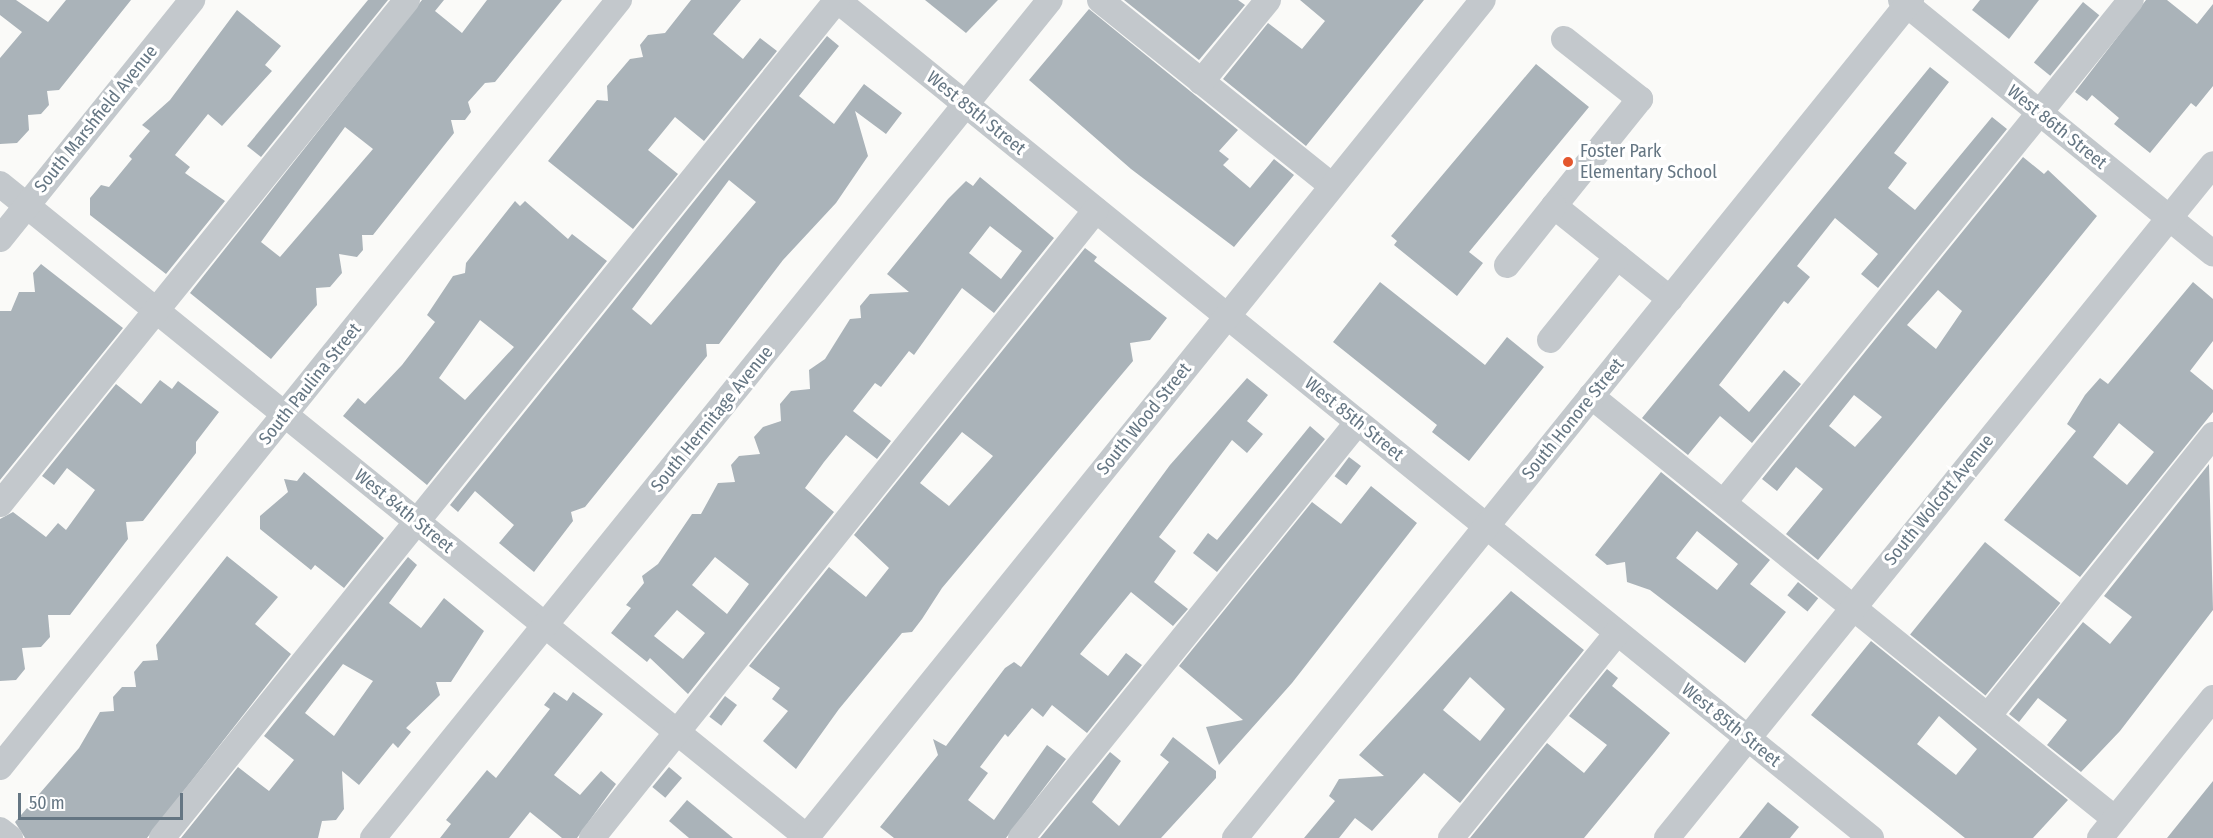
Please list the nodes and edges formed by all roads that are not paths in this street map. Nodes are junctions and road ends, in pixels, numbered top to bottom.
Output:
1 (192, 0) edge
2 (407, 0) edge
3 (620, 0) edge
4 (837, 0) edge
5 (1050, 0) edge
6 (1100, 0) edge
7 (1268, 0) edge
8 (1483, 0) edge
9 (2131, 0) edge
10 (1906, 2) edge
11 (1564, 39) dead end
12 (1201, 82) junction
13 (966, 105) junction
14 (2040, 112) junction
15 (2213, 164) edge
16 (0, 184) edge
17 (1332, 186) junction
18 (27, 206) junction
19 (1554, 206) junction
20 (1096, 210) junction
21 (2169, 219) junction
22 (0, 239) edge
23 (2213, 254) edge
24 (1617, 257) junction
25 (1507, 265) dead end
26 (1670, 299) junction
27 (156, 311) junction
28 (1227, 317) junction
29 (1550, 340) dead end
30 (1592, 396) junction
31 (285, 414) junction
32 (1358, 422) junction
33 (2213, 435) edge
34 (1724, 502) junction
35 (0, 504) edge
36 (416, 521) junction
37 (1486, 526) junction
38 (1853, 606) junction
39 (545, 625) junction
40 (1617, 633) junction
41 (2213, 698) edge
42 (1988, 716) junction
43 (677, 732) junction
44 (1748, 738) junction
45 (0, 767) edge
46 (2108, 829) edge
47 (0, 830) edge
48 (10, 838) edge
49 (162, 838) edge
50 (373, 838) edge
51 (592, 838) edge
52 (807, 838) edge
53 (1022, 838) edge
54 (1234, 838) edge
55 (1451, 838) edge
56 (1667, 838) edge
57 (1871, 838) edge

1 - 18 street, South Marshfield Avenue
2 - 27 street
3 - 31 street, South Paulina Street
4 - 13 street, West 85th Street
4 - 36 street
5 - 13 street, South Hermitage Avenue
6 - 12 street
7 - 12 street
8 - 17 street, South Wood Street
9 - 14 street
10 - 14 street, West 86th Street
10 - 26 street, South Honore Street
11 - 19 street
12 - 17 street
13 - 20 street, West 85th Street
13 - 39 street, South Hermitage Avenue
14 - 21 street, West 86th Street
14 - 34 street
15 - 21 street, South Wolcott Avenue
16 - 18 street, West 84th Street
17 - 28 street, South Wood Street
18 - 22 street, South Marshfield Avenue
18 - 27 street, West 84th Street
19 - 24 street
19 - 25 street
20 - 28 street, West 85th Street
20 - 43 street
21 - 23 street, West 86th Street
21 - 38 street, South Wolcott Avenue
24 - 26 street
24 - 29 street
26 - 30 street, South Honore Street
27 - 31 street, West 84th Street
27 - 35 street
28 - 32 street, West 85th Street
28 - 52 street, South Wood Street
30 - 34 street
30 - 37 street, South Honore Street
31 - 36 street, West 84th Street
31 - 45 street, South Paulina Street
32 - 37 street, West 85th Street
32 - 53 street
33 - 42 street
34 - 38 street
36 - 39 street, West 84th Street
36 - 49 street
37 - 40 street, West 85th Street
37 - 54 street, South Honore Street
38 - 42 street
38 - 44 street, South Wolcott Avenue
39 - 43 street, West 84th Street
39 - 50 street, South Hermitage Avenue
40 - 44 street, West 85th Street
40 - 55 street
41 - 46 street
42 - 46 street
43 - 51 street
43 - 52 street, West 84th Street
44 - 56 street, South Wolcott Avenue
44 - 57 street, West 85th Street
47 - 48 street

